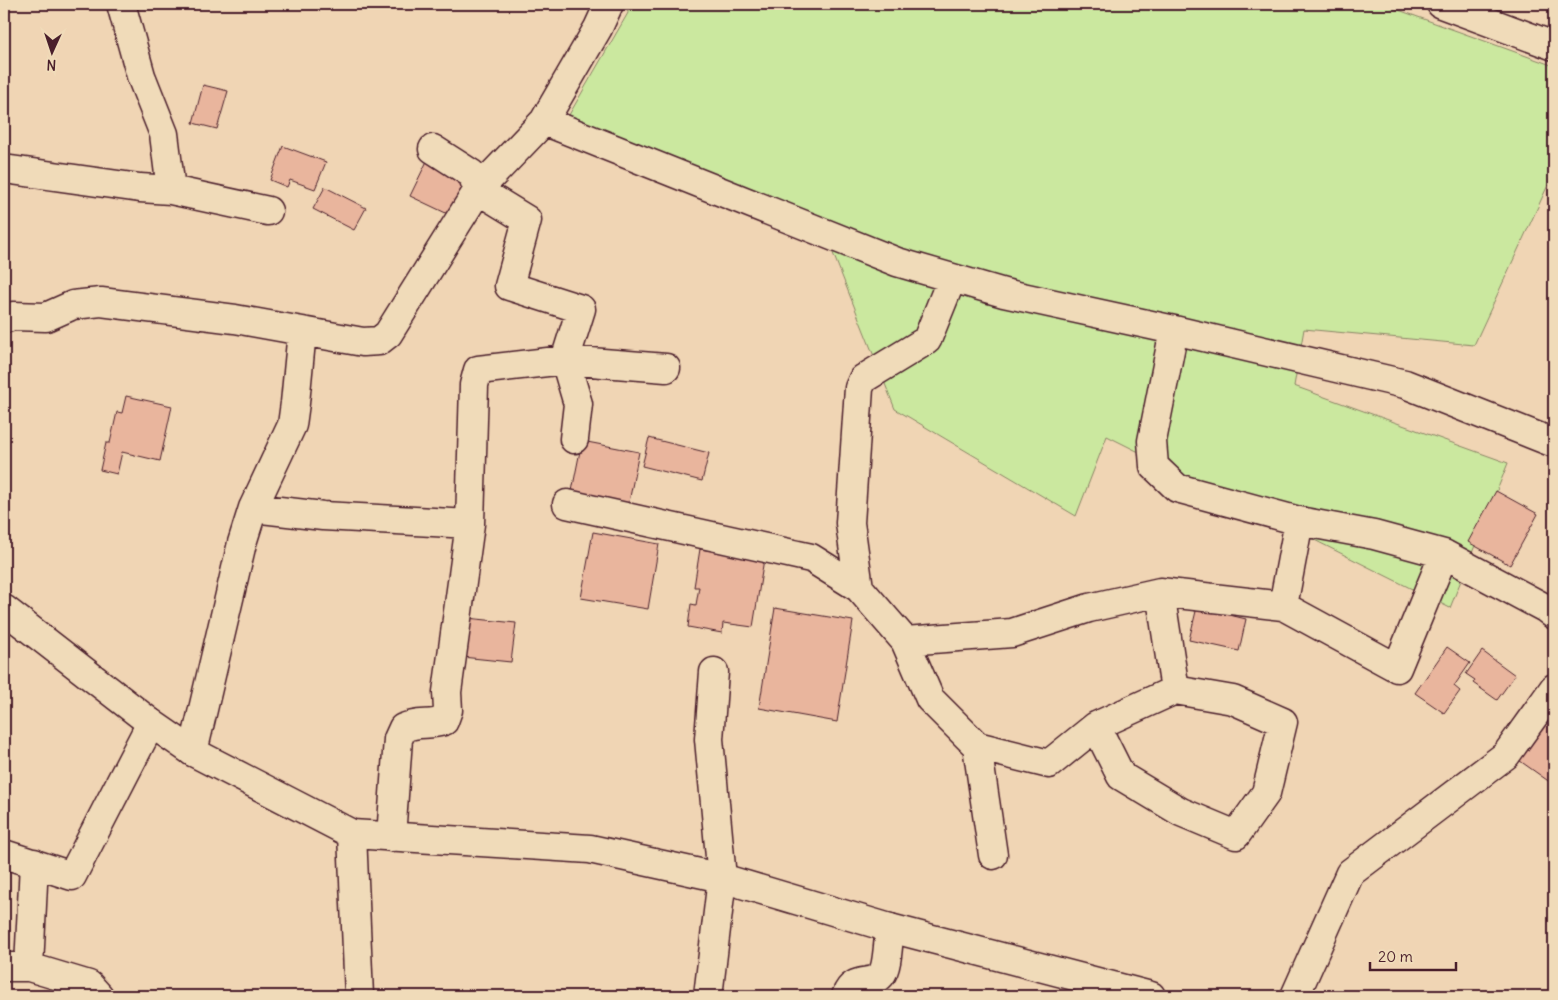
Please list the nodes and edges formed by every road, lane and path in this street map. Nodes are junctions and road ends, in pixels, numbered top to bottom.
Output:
1 (121, 4) edge
2 (609, 4) edge
3 (1441, 4) edge
4 (1554, 46) edge
5 (544, 121) junction
6 (433, 149) dead end
7 (4, 169) edge
8 (172, 190) junction
9 (478, 190) junction
10 (268, 211) dead end
11 (952, 278) junction
12 (4, 319) edge
13 (1174, 330) junction
14 (302, 331) junction
15 (565, 360) junction
16 (666, 368) dead end
17 (574, 439) dead end
18 (1554, 443) edge
19 (567, 504) dead end
20 (253, 508) junction
21 (1299, 521) junction
22 (470, 524) junction
23 (1444, 554) junction
24 (859, 588) junction
25 (1160, 592) junction
26 (1283, 606) junction
27 (4, 609) edge
28 (1554, 615) edge
29 (905, 640) junction
30 (714, 672) dead end
31 (1554, 688) edge
32 (1175, 690) junction
33 (151, 723) junction
34 (1096, 726) junction
35 (977, 746) junction
36 (193, 752) junction
37 (352, 834) junction
38 (391, 836) junction
39 (4, 854) edge
40 (992, 855) dead end
41 (34, 863) junction
42 (722, 878) junction
43 (890, 928) junction
44 (17, 967) edge
45 (99, 996) edge
46 (359, 996) edge
47 (708, 996) edge
48 (846, 996) edge
49 (1151, 996) edge
50 (1295, 996) edge

1 - 8 street
2 - 5 street
3 - 4 street
5 - 9 street
5 - 11 street
6 - 9 street
7 - 8 street
8 - 10 street
9 - 14 street
9 - 15 street
11 - 13 street
11 - 24 street
12 - 14 street
13 - 18 street
13 - 21 street
14 - 20 street
15 - 16 street
15 - 17 street
15 - 22 street
19 - 24 street
20 - 22 street
20 - 36 street
21 - 23 street
21 - 26 street
22 - 38 street
23 - 26 street
23 - 28 street
24 - 29 street
25 - 26 street
25 - 29 street
25 - 32 street
27 - 33 street
29 - 35 street
30 - 42 street
31 - 50 street
32 - 34 street
32 - 34 street
33 - 36 street
33 - 41 street
34 - 35 street
35 - 40 street
36 - 37 street
37 - 38 street
37 - 46 street
38 - 42 street
39 - 41 street
41 - 44 street
42 - 43 street
42 - 47 street
43 - 48 street
43 - 49 street
44 - 45 street

